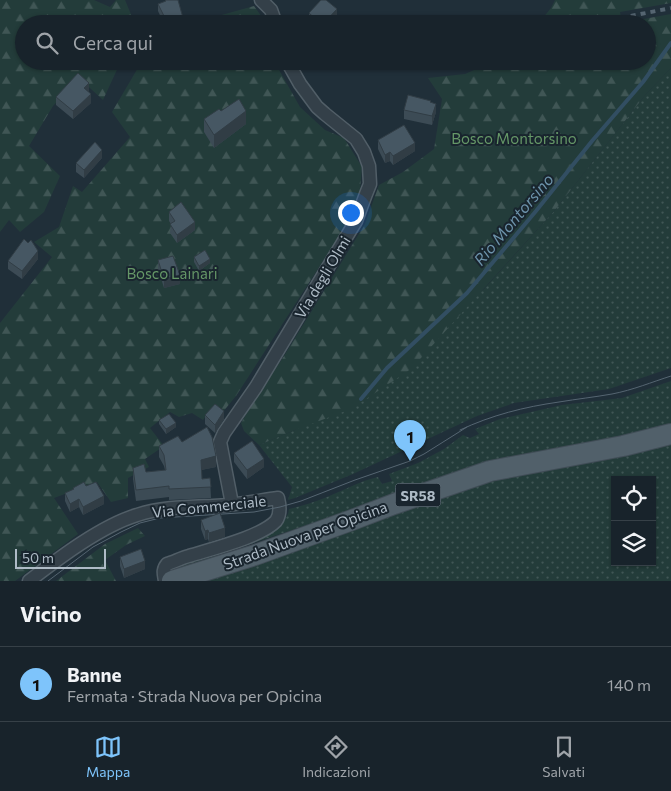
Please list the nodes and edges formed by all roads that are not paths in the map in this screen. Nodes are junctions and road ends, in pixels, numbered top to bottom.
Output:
1 (261, 0) edge
2 (273, 15) edge
3 (291, 70) edge
4 (671, 434) edge
5 (232, 504) junction
6 (29, 581) edge
7 (165, 581) edge
8 (172, 581) edge

1 - 2 street
3 - 5 street, Via degli Olmi
4 - 8 main road, Strada Nuova per Opicina / SR58
5 - 6 street, Via Commerciale
5 - 7 street, Via Commerciale

